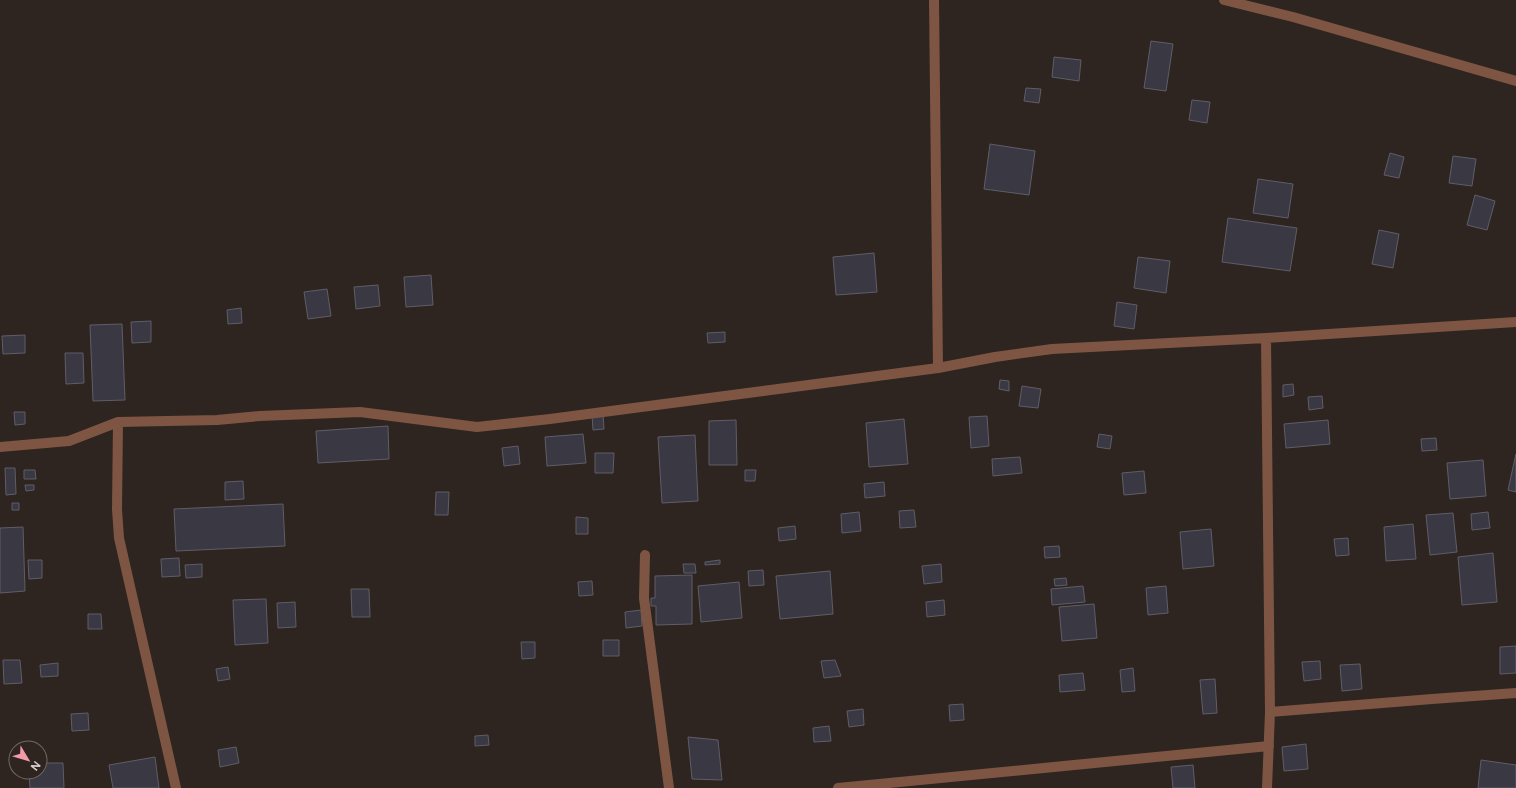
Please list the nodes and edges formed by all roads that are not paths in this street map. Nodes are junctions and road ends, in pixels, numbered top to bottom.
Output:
1 (934, 0) edge
2 (1224, 0) edge
3 (1516, 81) edge
4 (1516, 322) edge
5 (1266, 338) junction
6 (938, 368) junction
7 (118, 422) junction
8 (0, 447) edge
9 (646, 555) dead end
10 (1516, 693) edge
11 (1270, 712) junction
12 (1269, 746) junction
13 (176, 788) edge
14 (669, 788) edge
15 (838, 788) edge
16 (1267, 788) edge

1 - 6 street
2 - 3 street
4 - 5 street
5 - 6 street
5 - 11 street
6 - 7 street
7 - 8 street
7 - 13 street
9 - 14 street
10 - 11 street
11 - 12 street
12 - 15 street
12 - 16 street

